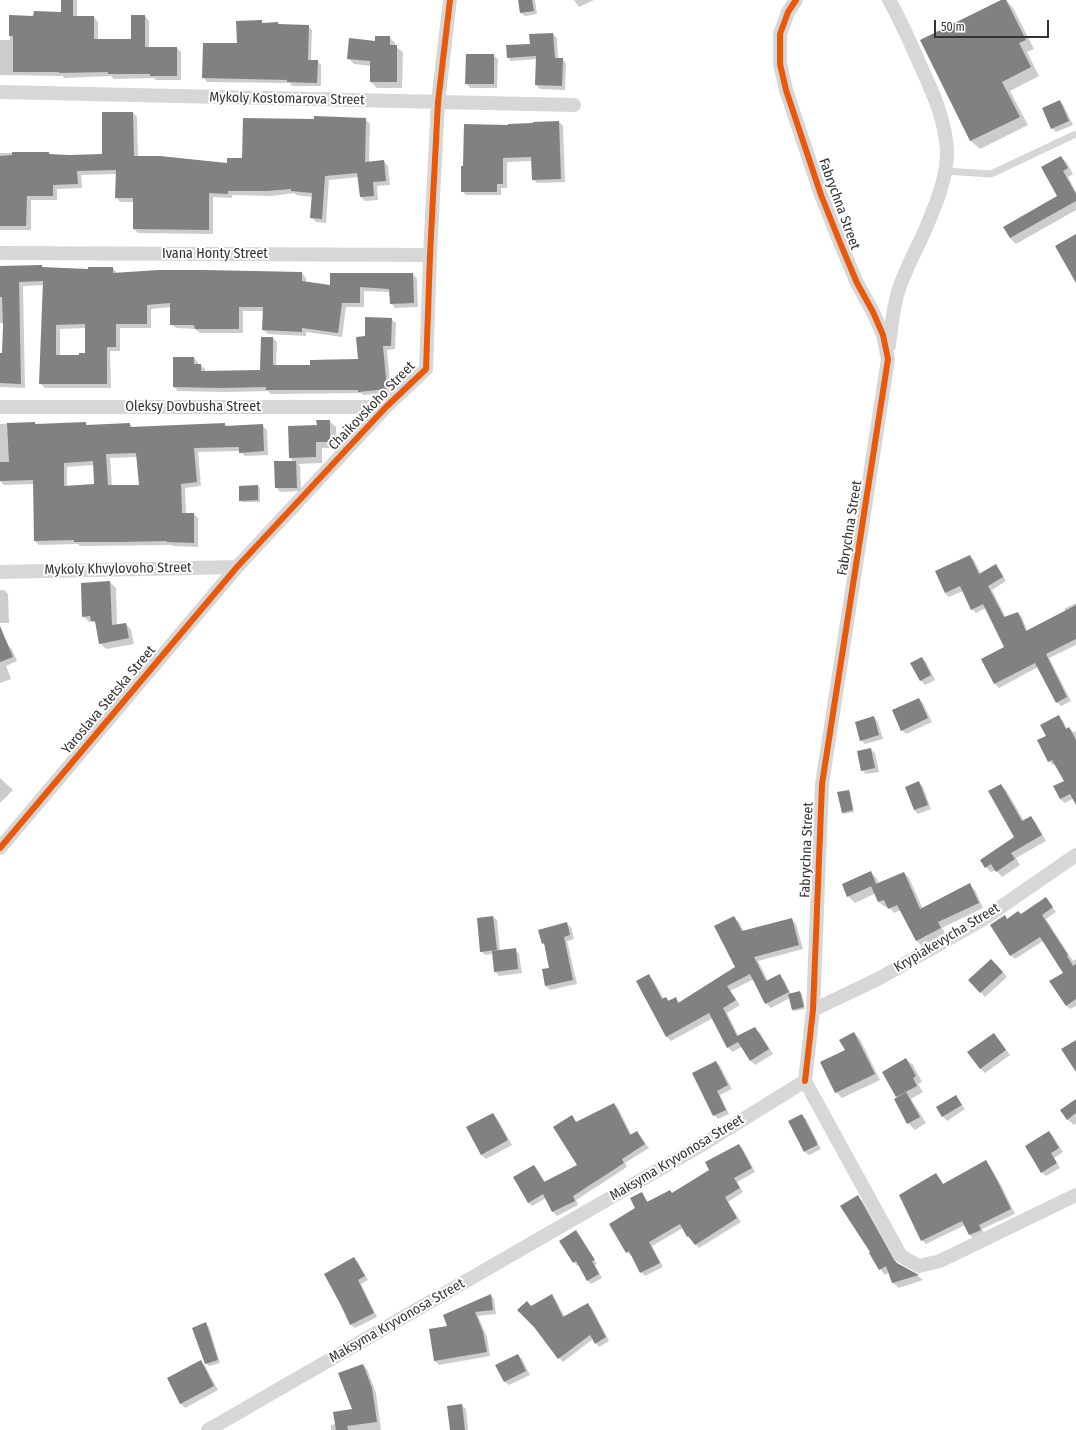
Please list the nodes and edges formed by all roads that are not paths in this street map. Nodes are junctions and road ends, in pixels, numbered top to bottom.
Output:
1 (450, 0) edge
2 (796, 0) edge
3 (889, 0) edge
4 (0, 92) edge
5 (438, 102) junction
6 (574, 105) dead end
7 (1076, 134) edge
8 (945, 171) junction
9 (0, 253) edge
10 (430, 255) junction
11 (888, 359) junction
12 (0, 407) edge
13 (386, 407) junction
14 (237, 567) junction
15 (0, 572) edge
16 (0, 848) edge
17 (1076, 856) edge
18 (813, 1010) junction
19 (805, 1081) junction
20 (1076, 1194) edge
21 (208, 1430) edge

1 - 5 street, Chaikovskoho Street
2 - 11 street, Fabrychna Street
3 - 8 street
4 - 5 street, Mykoly Kostomarova Street
5 - 6 street, Mykoly Kostomarova Street
5 - 10 street, Chaikovskoho Street
7 - 8 lane
8 - 11 street
9 - 10 street, Ivana Honty Street
10 - 13 street, Chaikovskoho Street
11 - 18 street, Fabrychna Street
12 - 13 street, Oleksy Dovbusha Street
13 - 14 street, Chaikovskoho Street
14 - 15 street, Mykoly Khvylovoho Street
14 - 16 street, Yaroslava Stetska Street
17 - 18 street, Krypiakevycha Street
18 - 19 street, Fabrychna Street
19 - 20 street
19 - 21 street, Maksyma Kryvonosa Street

